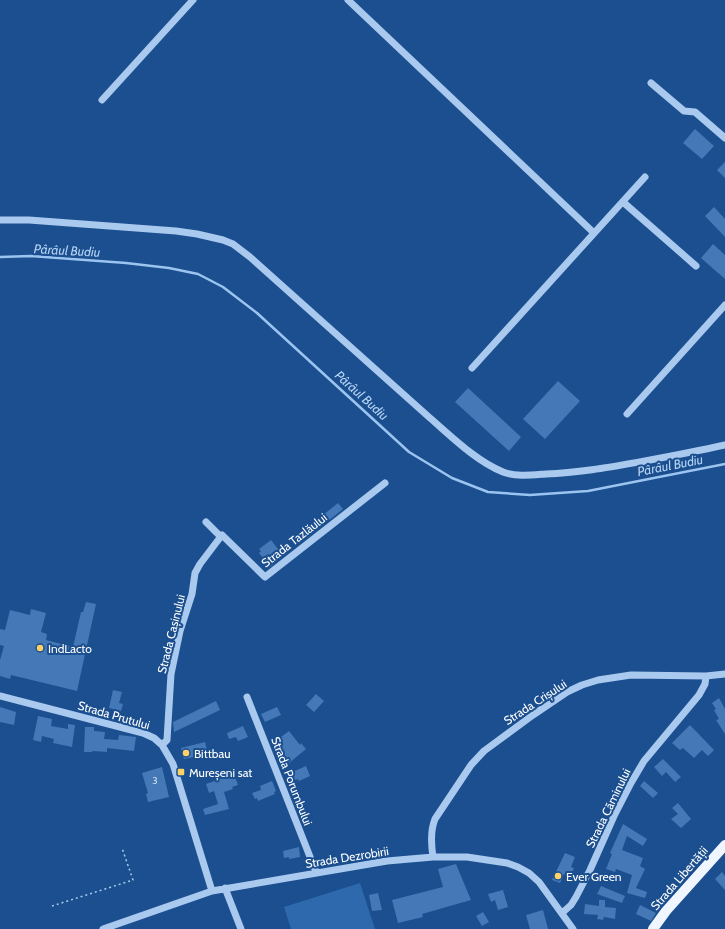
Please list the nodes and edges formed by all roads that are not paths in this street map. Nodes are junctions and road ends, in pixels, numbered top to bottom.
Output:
1 (193, 0) edge
2 (348, 0) edge
3 (651, 82) dead end
4 (102, 100) dead end
5 (725, 138) edge
6 (645, 177) dead end
7 (623, 202) junction
8 (0, 220) edge
9 (594, 233) junction
10 (696, 266) dead end
11 (725, 305) edge
12 (472, 368) dead end
13 (627, 414) dead end
14 (725, 445) edge
15 (385, 483) dead end
16 (206, 522) dead end
17 (221, 535) junction
18 (725, 674) edge
19 (706, 676) junction
20 (0, 696) edge
21 (247, 697) dead end
22 (162, 745) junction
23 (725, 845) edge
24 (433, 857) junction
25 (316, 872) junction
26 (225, 888) junction
27 (212, 891) junction
28 (562, 913) junction
29 (103, 929) edge
30 (241, 929) edge
31 (573, 929) edge
32 (653, 929) edge

1 - 4 street
2 - 9 street
3 - 5 street
6 - 7 street
7 - 9 street
7 - 10 street
8 - 14 street
9 - 12 street
11 - 13 street
15 - 17 street, Strada Tazlăului
16 - 17 street
17 - 22 street, Strada Cașinului
18 - 19 street, Strada Crișului
19 - 24 street, Strada Crișului
19 - 28 street, Strada Căminului
20 - 22 street, Strada Prutului
21 - 25 street, Strada Porumbului
22 - 27 street, Strada Prutului
23 - 32 main road, Strada Libertății
24 - 25 street, Strada Dezrobirii
24 - 28 street, Strada Dezrobirii
25 - 26 street, Strada Dezrobirii
26 - 27 street, Strada Dezrobirii
26 - 30 street
27 - 29 street, Strada Dezrobirii
28 - 31 street, Strada Dezrobirii

